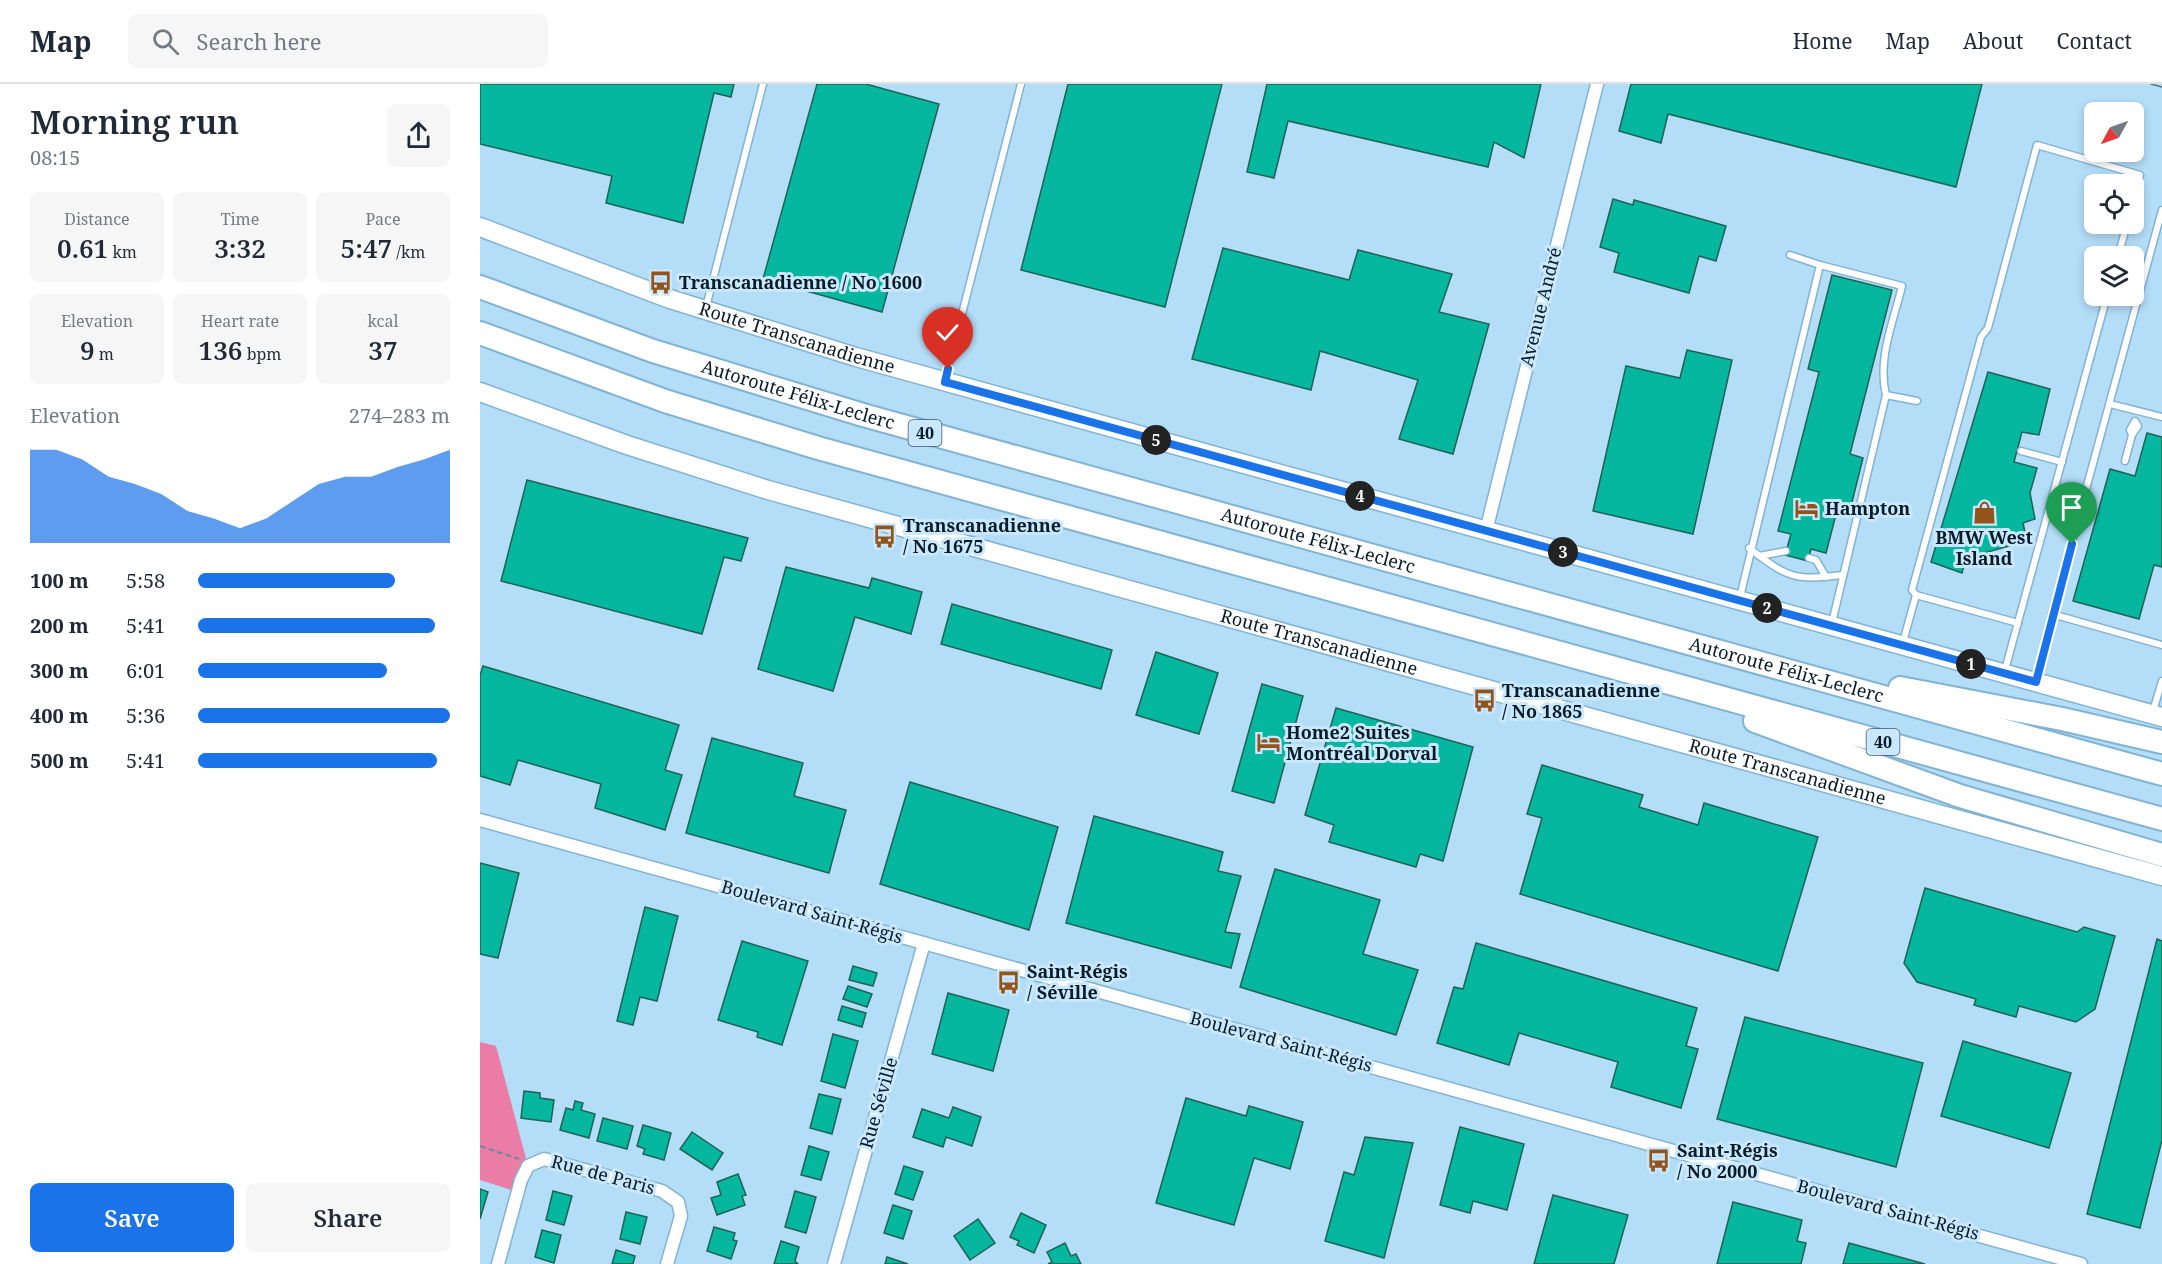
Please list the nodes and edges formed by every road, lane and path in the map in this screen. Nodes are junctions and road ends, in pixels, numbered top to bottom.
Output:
1 (763, 84) edge
2 (1021, 84) edge
3 (1598, 84) edge
4 (2137, 174) edge
5 (2162, 210) edge
6 (480, 227) edge
7 (1790, 255) dead end
8 (1820, 265) junction
9 (480, 287) edge
10 (2104, 306) edge
11 (706, 310) junction
12 (480, 333) edge
13 (945, 382) junction
14 (480, 392) edge
15 (1886, 395) junction
16 (1917, 401) dead end
17 (2110, 404) junction
18 (2138, 411) junction
19 (2162, 417) edge
20 (2021, 451) dead end
21 (2125, 461) dead end
22 (2062, 462) junction
23 (1486, 531) junction
24 (1749, 548) junction
25 (1786, 551) dead end
26 (1759, 556) junction
27 (1809, 558) dead end
28 (1842, 575) junction
29 (1826, 577) junction
30 (1916, 596) junction
31 (1739, 600) junction
32 (2052, 614) junction
33 (2018, 623) junction
34 (1831, 626) junction
35 (1902, 645) junction
36 (2162, 645) edge
37 (1739, 658) junction
38 (1604, 665) junction
39 (2005, 674) junction
40 (2162, 681) edge
41 (2036, 682) junction
42 (2157, 716) edge
43 (2162, 742) edge
44 (2162, 774) edge
45 (2162, 819) edge
46 (480, 820) edge
47 (2162, 855) edge
48 (2162, 876) edge
49 (924, 943) junction
50 (480, 1146) edge
51 (528, 1166) junction
52 (498, 1264) edge
53 (667, 1264) edge
54 (834, 1264) edge
55 (2081, 1264) edge

1 - 11 lane
2 - 13 lane
3 - 23 street, Avenue André
4 - 30 lane
5 - 17 lane
6 - 11 main road, Route Transcanadienne
7 - 8 lane
8 - 15 lane
8 - 24 lane
9 - 37 highway, Autoroute Félix-Leclerc / 40
10 - 22 lane
11 - 13 main road, Route Transcanadienne
12 - 38 highway, 40
13 - 23 main road, Route Transcanadienne
14 - 48 main road, Route Transcanadienne
15 - 16 lane
15 - 28 lane
17 - 18 lane
17 - 32 lane
18 - 19 lane
18 - 21 lane
20 - 22 lane
22 - 33 lane
23 - 31 main road, Route Transcanadienne
24 - 26 lane
24 - 31 lane
25 - 26 lane
26 - 29 lane
27 - 29 lane
28 - 29 lane
28 - 34 lane
30 - 33 lane
30 - 35 lane
31 - 34 main road, Route Transcanadienne
32 - 36 lane
32 - 41 lane
33 - 39 lane
34 - 35 main road, Route Transcanadienne
35 - 39 main road, Route Transcanadienne
37 - 43 highway
37 - 44 highway, Autoroute Félix-Leclerc / 40
38 - 45 highway, 40
38 - 47 highway
39 - 41 main road, Route Transcanadienne
40 - 42 lane
41 - 42 main road, Route Transcanadienne
46 - 49 street, Boulevard Saint-Régis
49 - 54 street, Rue Séville
49 - 55 street, Boulevard Saint-Régis
50 - 51 path
51 - 52 street, Rue de Paris
51 - 53 street, Rue de Paris

